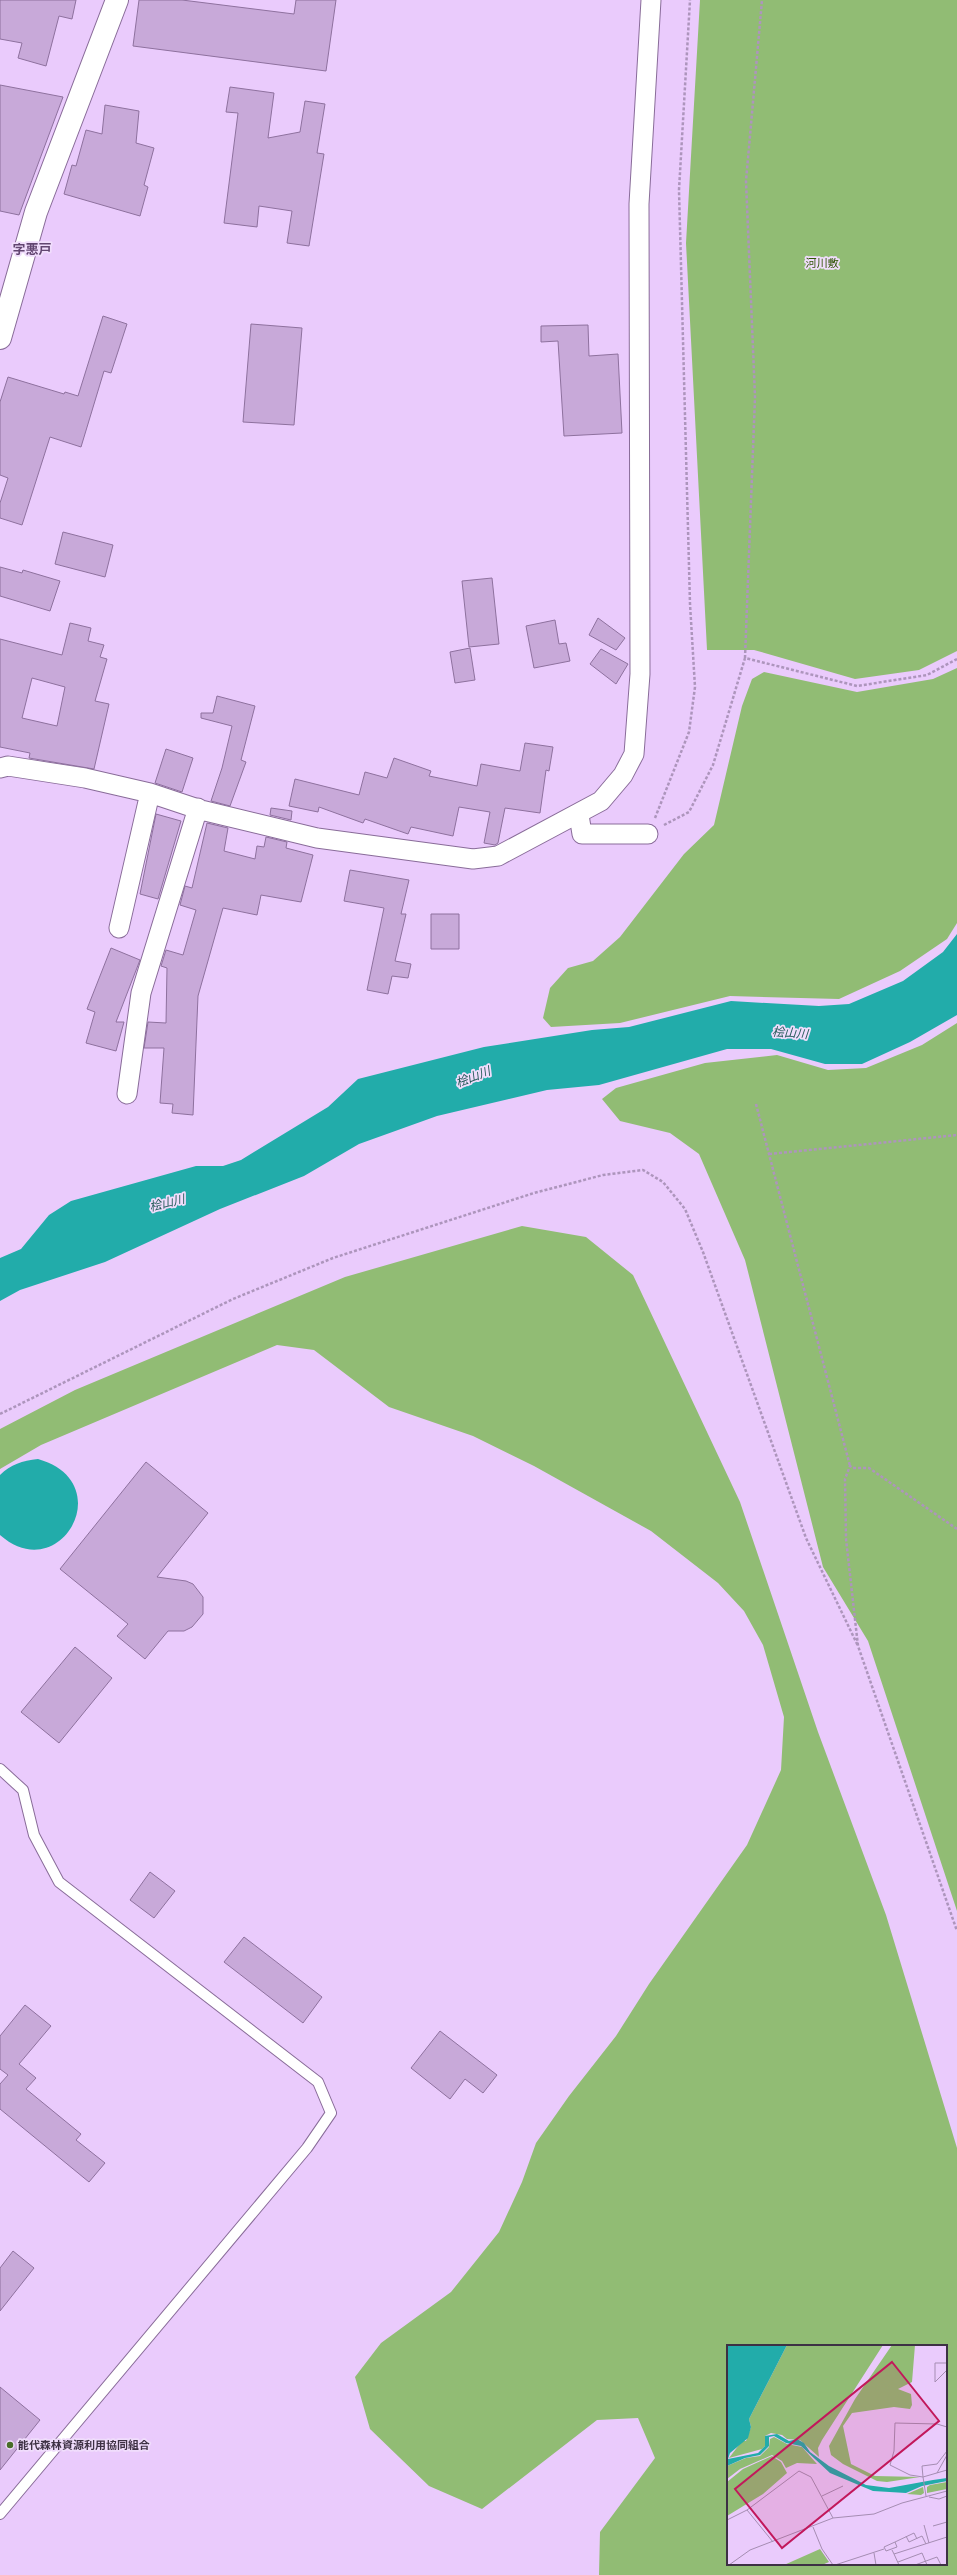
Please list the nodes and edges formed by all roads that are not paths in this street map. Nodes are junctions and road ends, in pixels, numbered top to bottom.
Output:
1 (118, 0) edge
2 (651, 0) edge
3 (0, 338) edge
4 (0, 768) edge
5 (150, 793) junction
6 (198, 808) junction
7 (579, 815) junction
8 (648, 834) road end
9 (119, 928) dead end
10 (127, 1094) dead end
11 (0, 1770) edge
12 (0, 2514) edge

1 - 3 street
2 - 7 street
4 - 5 street
5 - 6 street
5 - 9 street
6 - 7 street
6 - 10 street
7 - 8 street
11 - 12 lane

